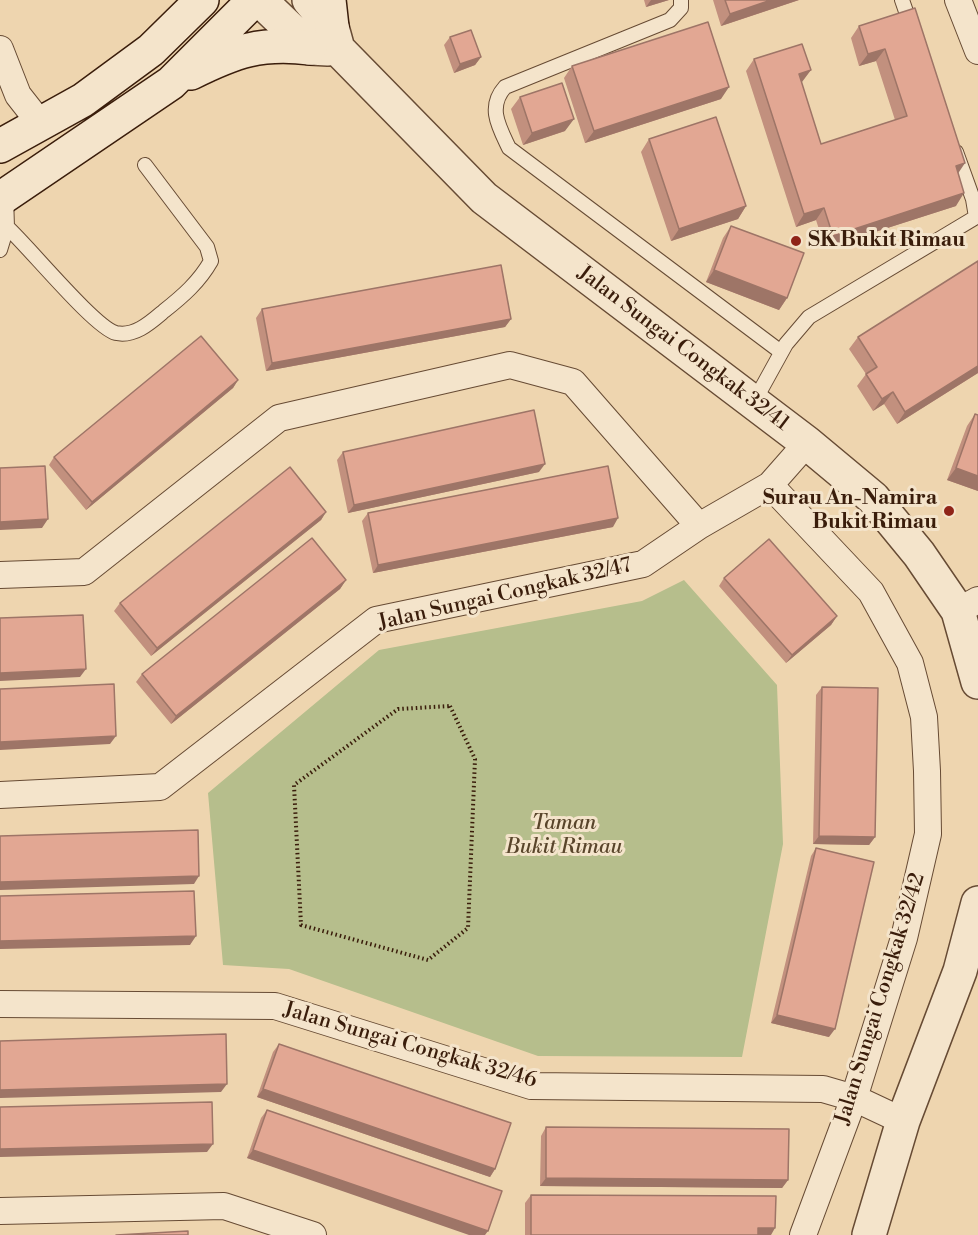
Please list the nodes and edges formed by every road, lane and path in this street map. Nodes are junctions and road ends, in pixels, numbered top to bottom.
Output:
1 (174, 0) edge
2 (202, 0) edge
3 (254, 0) edge
4 (260, 0) edge
5 (309, 0) edge
6 (681, 0) edge
7 (902, 0) edge
8 (958, 0) edge
9 (327, 31) edge
10 (918, 44) edge
11 (0, 49) edge
12 (151, 50) junction
13 (978, 51) edge
14 (171, 83) junction
15 (40, 123) junction
16 (954, 144) edge
17 (0, 146) edge
18 (145, 165) dead end
19 (4, 207) edge
20 (0, 250) edge
21 (781, 352) junction
22 (753, 404) junction
23 (807, 443) junction
24 (770, 485) junction
25 (699, 526) junction
26 (0, 575) edge
27 (968, 606) edge
28 (978, 682) edge
29 (0, 795) edge
30 (978, 903) edge
31 (302, 925) joint
32 (0, 1004) edge
33 (854, 1098) junction
34 (903, 1121) junction
35 (0, 1211) edge
36 (313, 1235) edge
37 (803, 1235) edge
38 (869, 1235) edge

1 - 12 street
2 - 12 street
3 - 14 street
4 - 9 street
5 - 9 street
6 - 21 lane
7 - 10 lane
8 - 13 street
9 - 14 street
9 - 22 street, Jalan Sungai Congkak 32/41
11 - 15 street
12 - 15 street
14 - 19 street
15 - 17 street
16 - 21 lane
18 - 19 lane
19 - 20 lane
21 - 22 lane
22 - 23 street, Jalan Sungai Congkak 32/41
23 - 24 street, Jalan Sungai Congkak 32/47
23 - 27 street, Jalan Sungai Congkak 32/41
24 - 25 street, Jalan Sungai Congkak 32/47
24 - 33 street, Jalan Sungai Congkak 32/42
25 - 26 street
25 - 29 street, Jalan Sungai Congkak 32/47
27 - 28 street, Jalan Sungai Congkak 32/41
30 - 34 street
31 - 31 path
32 - 33 street, Jalan Sungai Congkak 32/46
33 - 34 street, Jalan Sungai Congkak 32/46
33 - 37 street, Jalan Sungai Congkak 32/42
34 - 38 street
35 - 36 street

